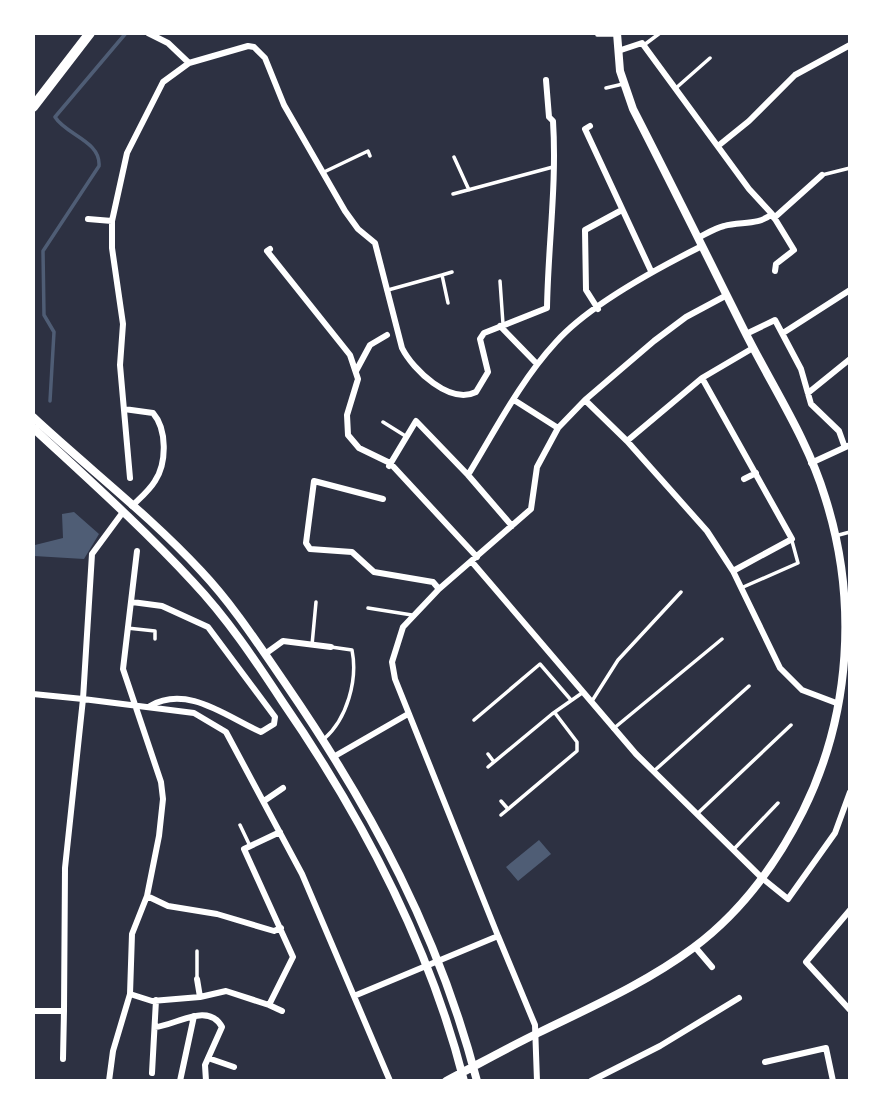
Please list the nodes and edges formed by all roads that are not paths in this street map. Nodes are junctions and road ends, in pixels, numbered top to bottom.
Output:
1 (90, 33) edge
2 (148, 33) edge
3 (660, 33) edge
4 (617, 34) edge
5 (597, 35) dead end
6 (644, 45) junction
7 (850, 45) edge
8 (618, 51) junction
9 (710, 58) dead end
10 (189, 63) junction
11 (546, 80) dead end
12 (623, 83) junction
13 (606, 88) dead end
14 (676, 88) junction
15 (36, 100) edge
16 (590, 126) dead end
17 (718, 146) junction
18 (370, 156) dead end
19 (454, 157) dead end
20 (555, 166) junction
21 (850, 168) edge
22 (323, 172) junction
23 (822, 175) joint
24 (469, 190) junction
25 (453, 194) dead end
26 (620, 211) junction
27 (773, 216) junction
28 (88, 219) dead end
29 (112, 221) junction
30 (700, 242) junction
31 (270, 249) dead end
32 (651, 271) junction
33 (775, 271) dead end
34 (452, 272) dead end
35 (442, 275) junction
36 (500, 281) dead end
37 (388, 290) junction
38 (850, 290) edge
39 (727, 295) junction
40 (321, 303) dead end
41 (448, 303) dead end
42 (313, 308) junction
43 (598, 309) junction
44 (502, 326) junction
45 (783, 333) junction
46 (746, 334) junction
47 (387, 335) dead end
48 (753, 348) junction
49 (850, 359) edge
50 (537, 364) junction
51 (356, 371) junction
52 (702, 378) junction
53 (808, 393) junction
54 (514, 400) junction
55 (585, 400) junction
56 (124, 409) junction
57 (33, 417) edge
58 (383, 422) dead end
59 (33, 428) edge
60 (558, 428) junction
61 (407, 437) junction
62 (627, 441) junction
63 (847, 445) edge
64 (811, 463) junction
65 (389, 464) junction
66 (756, 473) junction
67 (468, 475) junction
68 (130, 478) dead end
69 (744, 479) dead end
70 (383, 499) dead end
71 (132, 506) junction
72 (123, 512) junction
73 (512, 526) junction
74 (850, 532) edge
75 (835, 536) junction
76 (792, 539) junction
77 (137, 551) dead end
78 (474, 559) junction
79 (733, 571) junction
80 (741, 588) junction
81 (846, 588) edge
82 (439, 589) junction
83 (681, 592) dead end
84 (132, 602) junction
85 (316, 602) dead end
86 (368, 608) dead end
87 (412, 615) junction
88 (848, 625) edge
89 (127, 628) junction
90 (155, 639) dead end
91 (722, 639) dead end
92 (312, 645) junction
93 (331, 647) joint
94 (265, 654) junction
95 (749, 686) dead end
96 (582, 693) junction
97 (33, 694) edge
98 (83, 699) junction
99 (571, 700) junction
100 (591, 703) junction
101 (839, 704) junction
102 (136, 705) junction
103 (149, 706) junction
104 (555, 713) junction
105 (408, 714) junction
106 (474, 720) dead end
107 (791, 725) dead end
108 (613, 729) junction
109 (324, 739) junction
110 (488, 754) dead end
111 (335, 755) junction
112 (494, 762) junction
113 (488, 767) dead end
114 (654, 772) junction
115 (283, 788) dead end
116 (850, 792) edge
117 (264, 801) junction
118 (501, 801) dead end
119 (778, 803) dead end
120 (508, 809) junction
121 (697, 814) junction
122 (501, 815) dead end
123 (240, 825) dead end
124 (280, 832) junction
125 (250, 846) junction
126 (733, 849) junction
127 (762, 878) junction
128 (147, 896) junction
129 (848, 915) edge
130 (281, 928) junction
131 (498, 936) junction
132 (695, 947) junction
133 (197, 951) dead end
134 (438, 962) junction
135 (427, 967) junction
136 (712, 967) dead end
137 (197, 978) joint
138 (130, 993) junction
139 (355, 996) junction
140 (200, 997) junction
141 (739, 998) dead end
142 (156, 1000) junction
143 (269, 1005) junction
144 (850, 1010) edge
145 (33, 1011) edge
146 (64, 1011) junction
147 (282, 1011) dead end
148 (194, 1016) junction
149 (155, 1027) junction
150 (537, 1034) junction
151 (208, 1058) junction
152 (63, 1059) dead end
153 (765, 1062) dead end
154 (234, 1067) dead end
155 (152, 1073) dead end
156 (109, 1081) edge
157 (180, 1081) edge
158 (206, 1081) edge
159 (390, 1081) edge
160 (446, 1081) edge
161 (464, 1081) edge
162 (477, 1081) edge
163 (537, 1081) edge
164 (591, 1081) edge
165 (833, 1081) edge

1 - 15 main road
2 - 10 street
3 - 6 lane
4 - 5 lane
4 - 8 street
6 - 8 street
6 - 14 street
7 - 17 street
8 - 12 street
9 - 14 lane
10 - 22 street
10 - 29 street
11 - 20 street
12 - 13 lane
12 - 30 street
14 - 17 street
16 - 26 street
17 - 27 street
18 - 22 lane
19 - 24 lane
20 - 24 lane
20 - 44 street
21 - 23 lane
22 - 37 street
23 - 27 street
24 - 25 lane
26 - 32 street
26 - 43 street
27 - 30 street
27 - 33 street
28 - 29 street
29 - 56 street
30 - 32 street
30 - 39 street
31 - 42 street
32 - 43 street
34 - 35 lane
35 - 37 lane
35 - 41 lane
36 - 44 lane
37 - 44 street
38 - 45 street
39 - 46 street
39 - 55 street
40 - 42 street
42 - 51 street
43 - 50 street
44 - 50 street
45 - 46 street
45 - 53 street
46 - 48 street
47 - 51 street
48 - 52 street
48 - 64 street
49 - 53 street
50 - 54 street
51 - 65 street
52 - 62 street
52 - 66 street
53 - 63 street
54 - 60 street
54 - 67 street
55 - 60 street
55 - 62 street
56 - 68 street
56 - 71 street
57 - 71 street
58 - 61 lane
59 - 72 street
60 - 73 street
61 - 65 street
61 - 67 street
62 - 79 street
63 - 64 street
64 - 75 street
65 - 78 street
66 - 69 street
66 - 76 street
67 - 73 street
70 - 82 street
71 - 94 street
72 - 98 street
72 - 135 street
73 - 78 street
74 - 75 lane
75 - 81 street
76 - 79 street
76 - 80 lane
77 - 84 street
78 - 82 street
78 - 96 street
79 - 80 street
80 - 101 street
81 - 88 street
82 - 87 street
83 - 100 lane
84 - 89 street
84 - 103 street
85 - 92 lane
86 - 87 lane
87 - 105 street
88 - 101 street
89 - 90 lane
89 - 102 street
91 - 108 lane
92 - 93 street
92 - 94 street
93 - 109 lane
94 - 109 street
95 - 114 lane
96 - 99 lane
96 - 100 street
97 - 98 street
98 - 102 street
98 - 146 street
99 - 104 lane
99 - 106 lane
100 - 108 street
101 - 127 street
102 - 103 street
102 - 128 street
103 - 117 street
104 - 112 lane
104 - 120 lane
105 - 111 street
105 - 131 street
107 - 121 lane
108 - 114 street
109 - 111 street
110 - 112 lane
111 - 134 street
112 - 113 lane
114 - 121 street
115 - 117 street
116 - 127 street
117 - 124 street
118 - 120 lane
119 - 126 lane
120 - 122 lane
121 - 126 street
123 - 125 lane
124 - 125 street
124 - 139 street
125 - 130 street
126 - 127 street
127 - 132 street
128 - 130 street
128 - 138 street
129 - 144 street
130 - 143 street
131 - 134 street
131 - 150 street
132 - 136 street
132 - 150 street
133 - 137 lane
134 - 135 street
134 - 162 street
135 - 139 street
135 - 161 street
137 - 140 street
138 - 142 street
138 - 156 street
139 - 159 street
140 - 142 street
140 - 143 street
141 - 164 street
142 - 149 street
143 - 147 street
145 - 146 street
146 - 152 street
148 - 149 street
148 - 151 street
148 - 157 street
149 - 155 street
150 - 160 street
150 - 163 street
151 - 154 street
151 - 158 street
153 - 165 street

